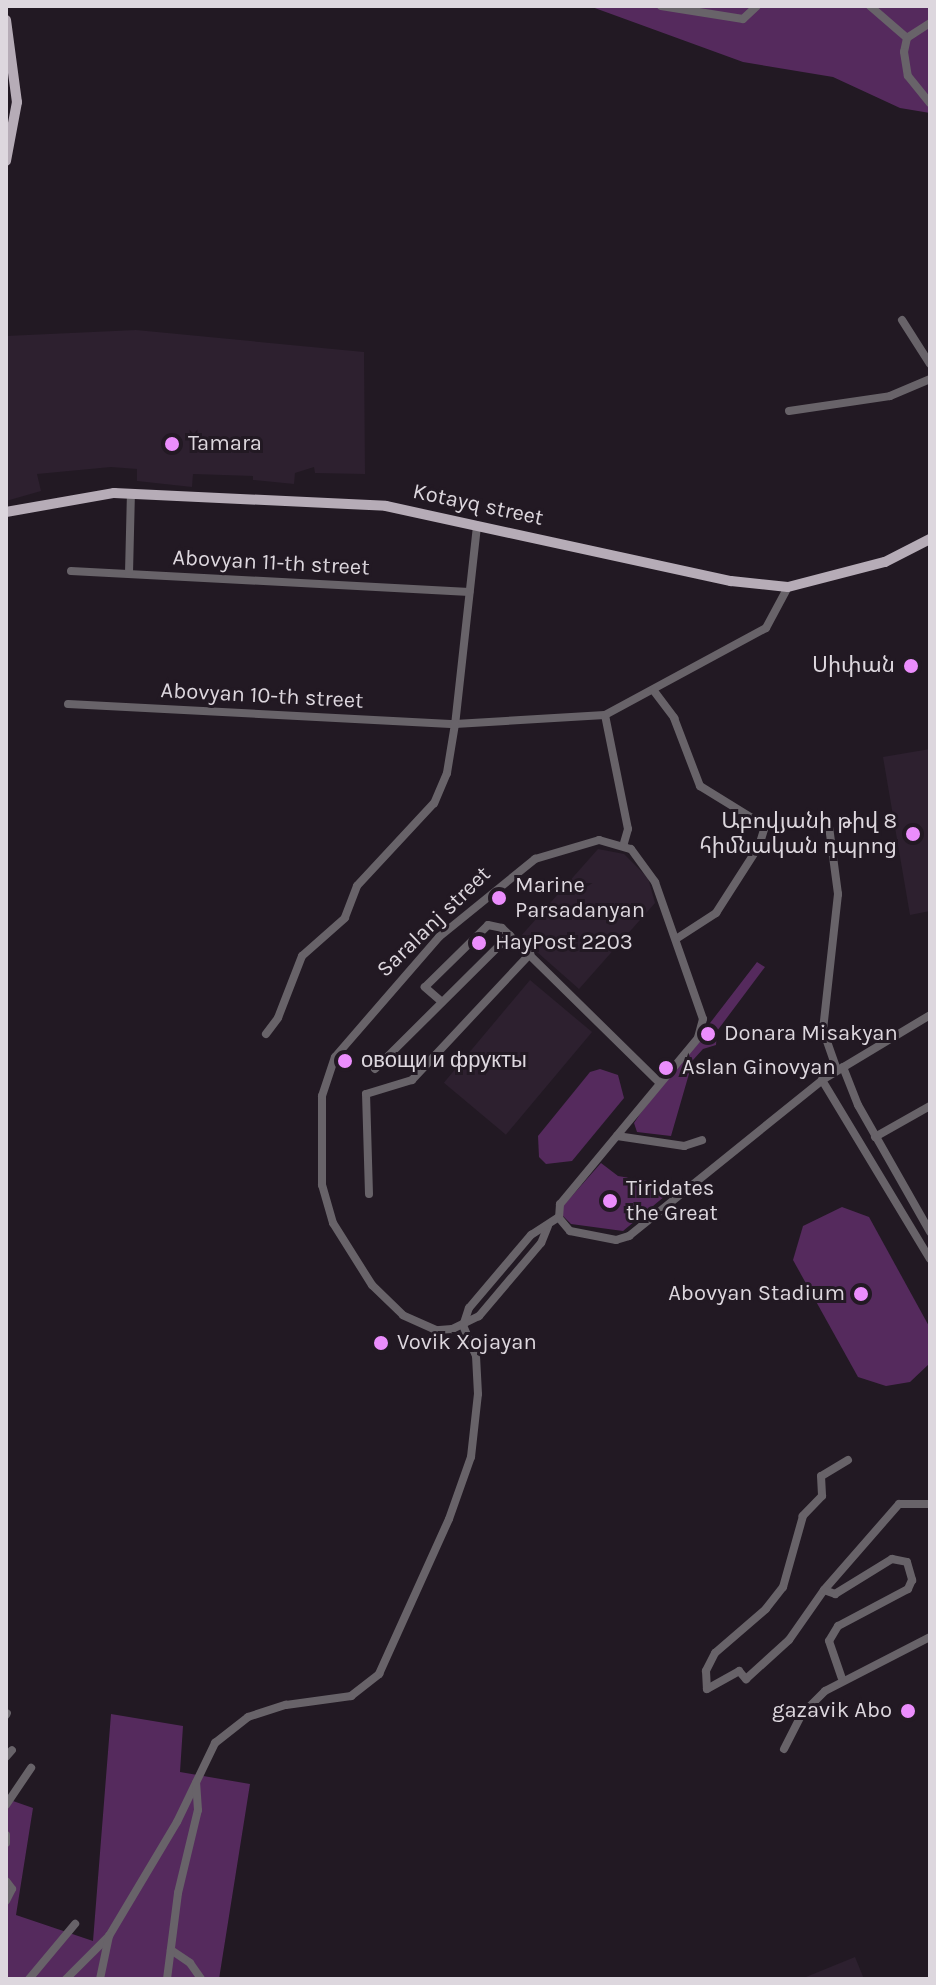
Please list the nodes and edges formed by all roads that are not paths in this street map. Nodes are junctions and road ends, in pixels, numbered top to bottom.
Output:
1 (661, 6) edge
2 (757, 6) edge
3 (870, 6) edge
4 (6, 20) edge
5 (930, 23) edge
6 (907, 38) junction
7 (930, 103) edge
8 (6, 161) edge
9 (902, 320) dead end
10 (930, 364) edge
11 (930, 379) edge
12 (789, 411) dead end
13 (131, 493) junction
14 (6, 512) edge
15 (477, 526) junction
16 (930, 539) edge
17 (71, 571) dead end
18 (129, 573) junction
19 (788, 587) junction
20 (469, 592) junction
21 (654, 691) junction
22 (68, 704) dead end
23 (605, 715) junction
24 (455, 724) junction
25 (765, 826) junction
26 (624, 843) junction
27 (510, 935) junction
28 (676, 939) junction
29 (530, 954) junction
30 (442, 1002) junction
31 (930, 1015) edge
32 (266, 1034) dead end
33 (375, 1069) dead end
34 (840, 1069) junction
35 (822, 1080) junction
36 (660, 1083) junction
37 (930, 1106) edge
38 (617, 1136) junction
39 (875, 1137) junction
40 (702, 1140) dead end
41 (369, 1194) dead end
42 (560, 1220) junction
43 (930, 1232) edge
44 (930, 1259) edge
45 (463, 1326) junction
46 (848, 1460) dead end
47 (930, 1504) edge
48 (824, 1590) junction
49 (930, 1637) edge
50 (842, 1678) junction
51 (784, 1749) dead end
52 (31, 1768) dead end
53 (196, 1782) junction
54 (6, 1805) edge
55 (6, 1835) edge
56 (6, 1843) edge
57 (6, 1881) edge
58 (6, 1901) edge
59 (75, 1924) dead end
60 (109, 1936) junction
61 (171, 1950) junction
62 (29, 1979) edge
63 (66, 1979) edge
64 (100, 1979) edge
65 (167, 1979) edge
66 (201, 1979) edge

1 - 2 street
3 - 6 street
4 - 8 main road
5 - 6 street
6 - 7 street
9 - 10 street
11 - 12 street
13 - 14 main road, Kotayq street
13 - 15 main road, Kotayq street
13 - 18 street
15 - 19 main road, Kotayq street
15 - 20 street
16 - 19 main road, Kotayq street
17 - 18 street, Abovyan 11-th street
18 - 20 street, Abovyan 11-th street
19 - 21 street
20 - 24 street
21 - 23 street
21 - 25 street
22 - 24 street, Abovyan 10-th street
23 - 24 street, Abovyan 10-th street
23 - 26 street
24 - 32 street
25 - 28 street
25 - 34 street
26 - 28 street
26 - 45 street, Saralanj street
27 - 29 street
27 - 30 street
27 - 30 street
28 - 36 street
29 - 36 street
29 - 41 street
30 - 33 street
31 - 34 street
34 - 35 street
34 - 39 street
35 - 42 street
35 - 44 street
36 - 38 street
37 - 39 street
38 - 40 street
38 - 42 street
39 - 43 street
42 - 45 street
45 - 53 street
46 - 48 street
47 - 48 street
48 - 50 street
49 - 50 street
50 - 51 street
52 - 54 street
53 - 60 street
53 - 61 street
55 - 56 street
57 - 58 street
59 - 62 street
60 - 63 street
60 - 64 street
61 - 65 street
61 - 66 street

